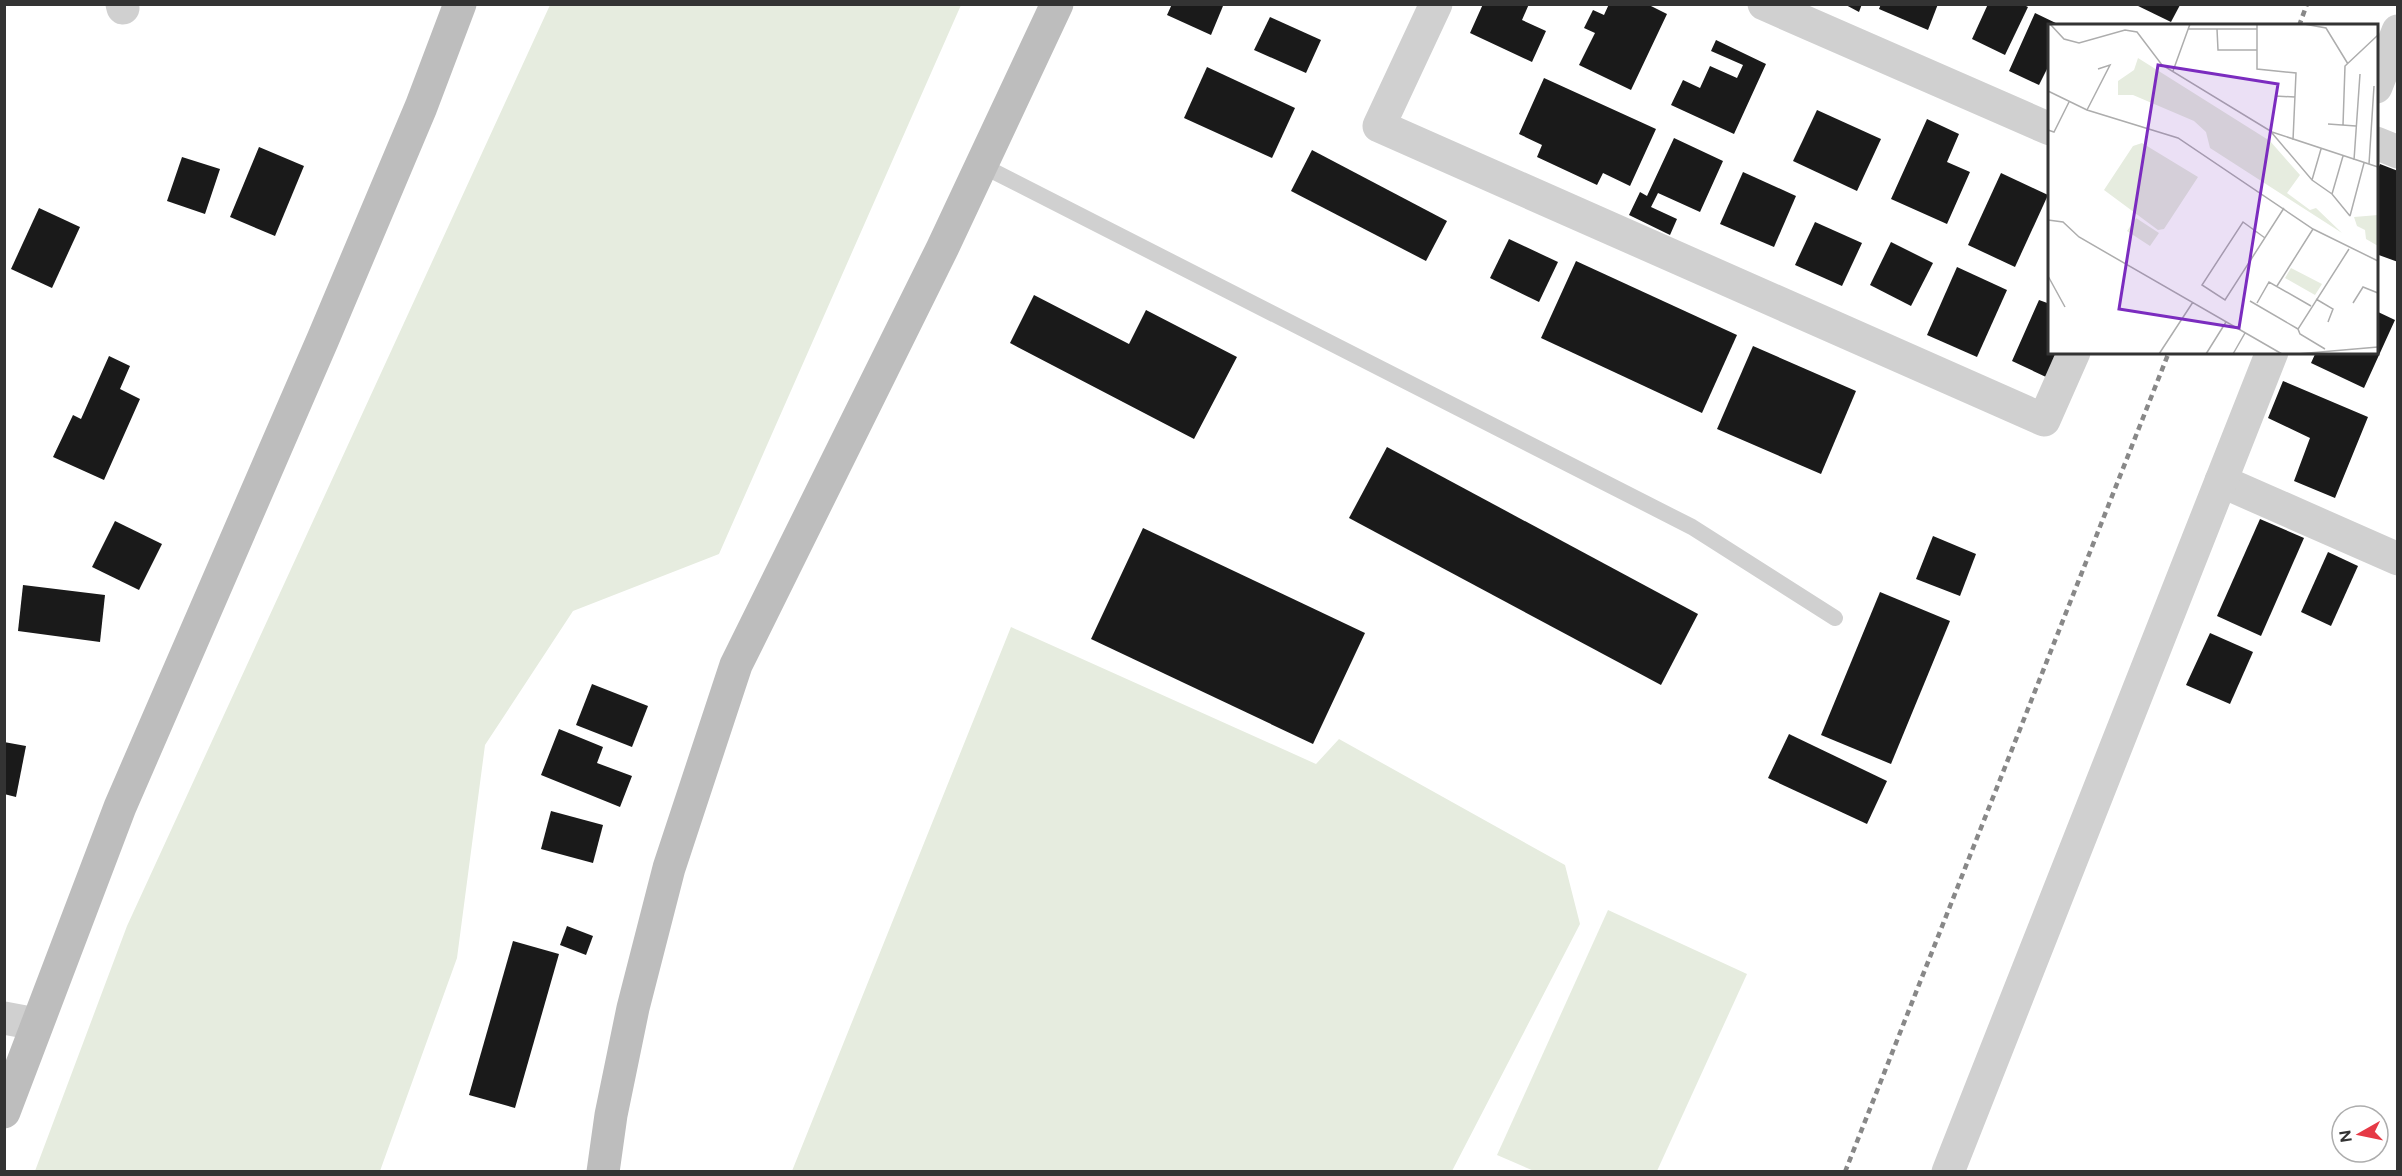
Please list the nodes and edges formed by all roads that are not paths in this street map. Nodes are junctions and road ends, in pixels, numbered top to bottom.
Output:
1 (460, 4) edge
2 (1057, 4) edge
3 (1436, 4) edge
4 (1764, 4) edge
5 (2397, 31) edge
6 (2378, 82) edge
7 (2048, 129) edge
8 (2378, 145) edge
9 (2397, 152) edge
10 (981, 165) junction
11 (2073, 354) edge
12 (2271, 354) edge
13 (2221, 481) junction
14 (2397, 559) edge
15 (1835, 618) dead end
16 (4, 1018) edge
17 (36, 1024) junction
18 (4, 1112) edge
19 (603, 1172) edge
20 (1948, 1172) edge

1 - 17 street
2 - 10 street
3 - 11 street
4 - 7 street
5 - 6 street
8 - 9 street
10 - 15 lane
10 - 19 street
12 - 13 street
13 - 14 street
13 - 20 street
16 - 17 street
17 - 18 street

